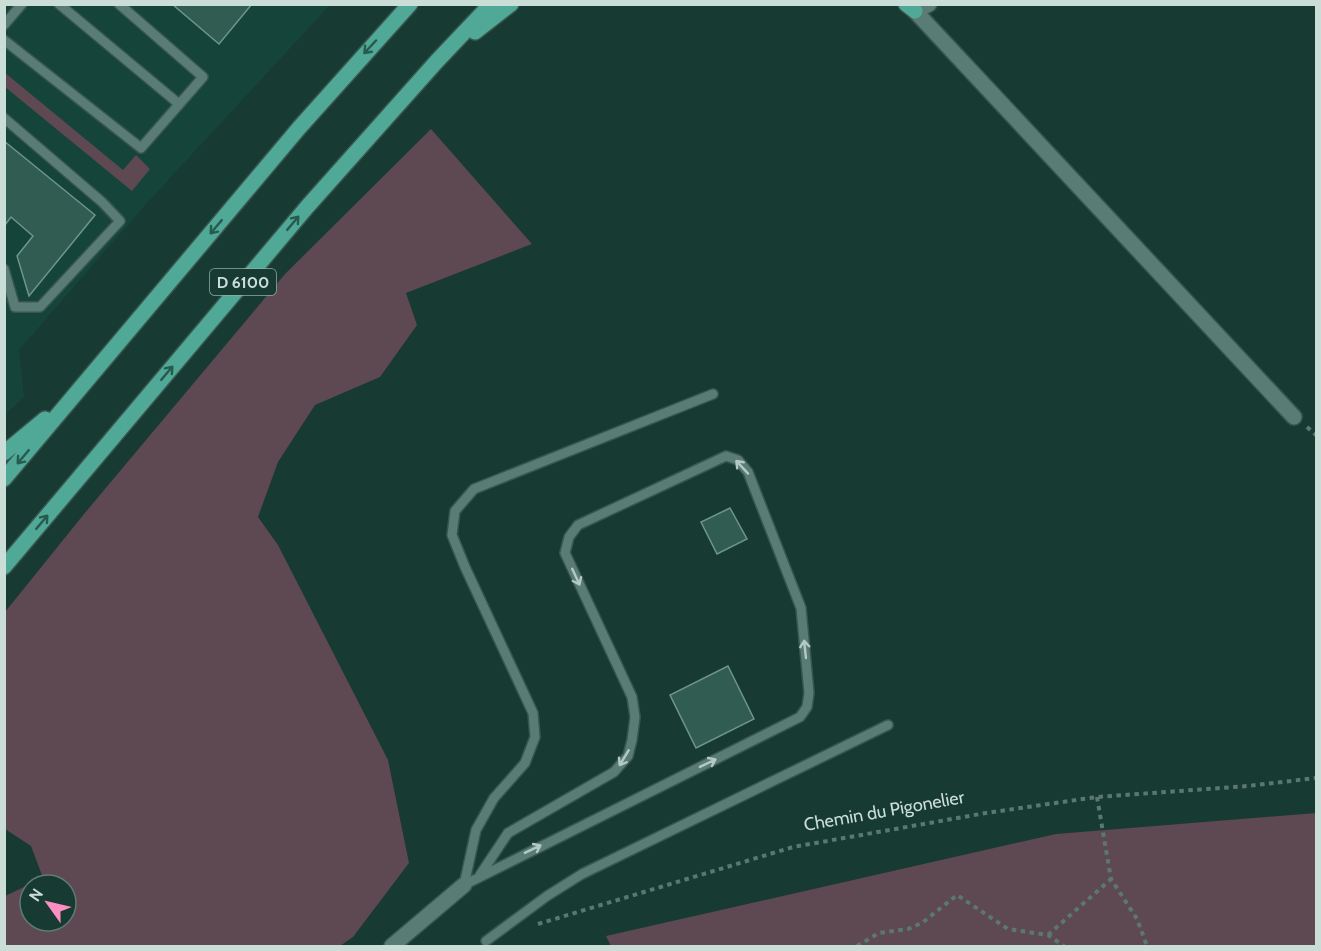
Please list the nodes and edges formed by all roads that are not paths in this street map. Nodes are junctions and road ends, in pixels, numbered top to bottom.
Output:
1 (22, 4) edge
2 (59, 4) edge
3 (119, 4) edge
4 (411, 4) edge
5 (491, 4) edge
6 (511, 4) edge
7 (915, 6) edge
8 (4, 25) edge
9 (4, 40) edge
10 (437, 61) junction
11 (179, 104) junction
12 (4, 118) edge
13 (4, 269) edge
14 (713, 394) dead end
15 (73, 397) junction
16 (1294, 417) dead end
17 (4, 453) edge
18 (4, 479) edge
19 (4, 567) edge
20 (888, 725) dead end
21 (480, 875) junction
22 (464, 885) junction
23 (486, 941) dead end
24 (392, 946) edge

1 - 8 lane
2 - 11 lane
3 - 11 lane
4 -> 15 main road, D 6100
5 - 10 main road, D 6100
6 - 10 main road
7 - 16 street
9 - 11 lane
19 -> 10 main road, D 6100
12 - 13 lane
14 - 22 lane
15 - 17 main road
15 -> 18 main road, D 6100
20 - 23 lane
21 -> 21 lane
21 - 22 lane
22 - 24 street

